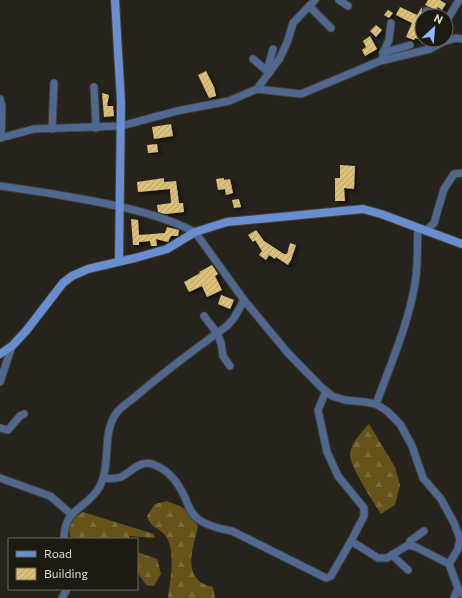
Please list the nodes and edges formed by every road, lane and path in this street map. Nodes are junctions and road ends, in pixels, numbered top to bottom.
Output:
1 (115, 0) edge
2 (315, 0) edge
3 (339, 0) edge
4 (309, 6) junction
5 (348, 6) dead end
6 (391, 23) dead end
7 (332, 28) dead end
8 (410, 45) dead end
9 (432, 48) edge
10 (273, 49) dead end
11 (383, 56) junction
12 (253, 59) dead end
13 (268, 72) junction
14 (54, 83) dead end
15 (94, 87) dead end
16 (257, 89) junction
17 (0, 99) edge
18 (121, 126) junction
19 (96, 128) junction
20 (52, 129) junction
21 (0, 138) edge
22 (462, 173) edge
23 (0, 186) edge
24 (120, 206) junction
25 (418, 228) junction
26 (426, 231) junction
27 (195, 232) junction
28 (462, 244) edge
29 (119, 261) junction
30 (244, 300) junction
31 (204, 316) dead end
32 (217, 333) junction
33 (12, 346) junction
34 (0, 354) edge
35 (230, 366) dead end
36 (0, 382) edge
37 (326, 392) junction
38 (376, 404) junction
39 (24, 414) dead end
40 (0, 428) edge
41 (0, 478) edge
42 (103, 478) junction
43 (71, 514) junction
44 (424, 531) dead end
45 (64, 538) edge
46 (351, 540) junction
47 (410, 546) junction
48 (392, 556) junction
49 (448, 564) junction
50 (408, 570) dead end
51 (460, 591) edge
52 (454, 598) edge

1 - 18 street
2 - 4 street
3 - 5 street
4 - 7 street
4 - 13 street
6 - 11 street
8 - 11 street
9 - 11 street
10 - 13 street
11 - 16 street
12 - 13 street
13 - 16 street
14 - 20 street
15 - 19 street
16 - 18 street
17 - 21 street
18 - 19 street
18 - 24 street
19 - 20 street
20 - 21 street
22 - 26 street
23 - 24 street
24 - 27 street
24 - 29 street
25 - 26 street
25 - 27 street
25 - 38 street
26 - 28 street
27 - 29 street
27 - 30 street
29 - 33 street
30 - 32 street
30 - 37 street
31 - 32 street
32 - 35 street
32 - 42 street
33 - 34 street
33 - 36 street
37 - 38 street
37 - 46 street
38 - 49 street
39 - 40 street
41 - 43 street
42 - 43 street
42 - 46 street
43 - 45 street
44 - 47 street
46 - 48 street
47 - 48 street
47 - 49 street
48 - 50 street
49 - 51 street
51 - 52 street

